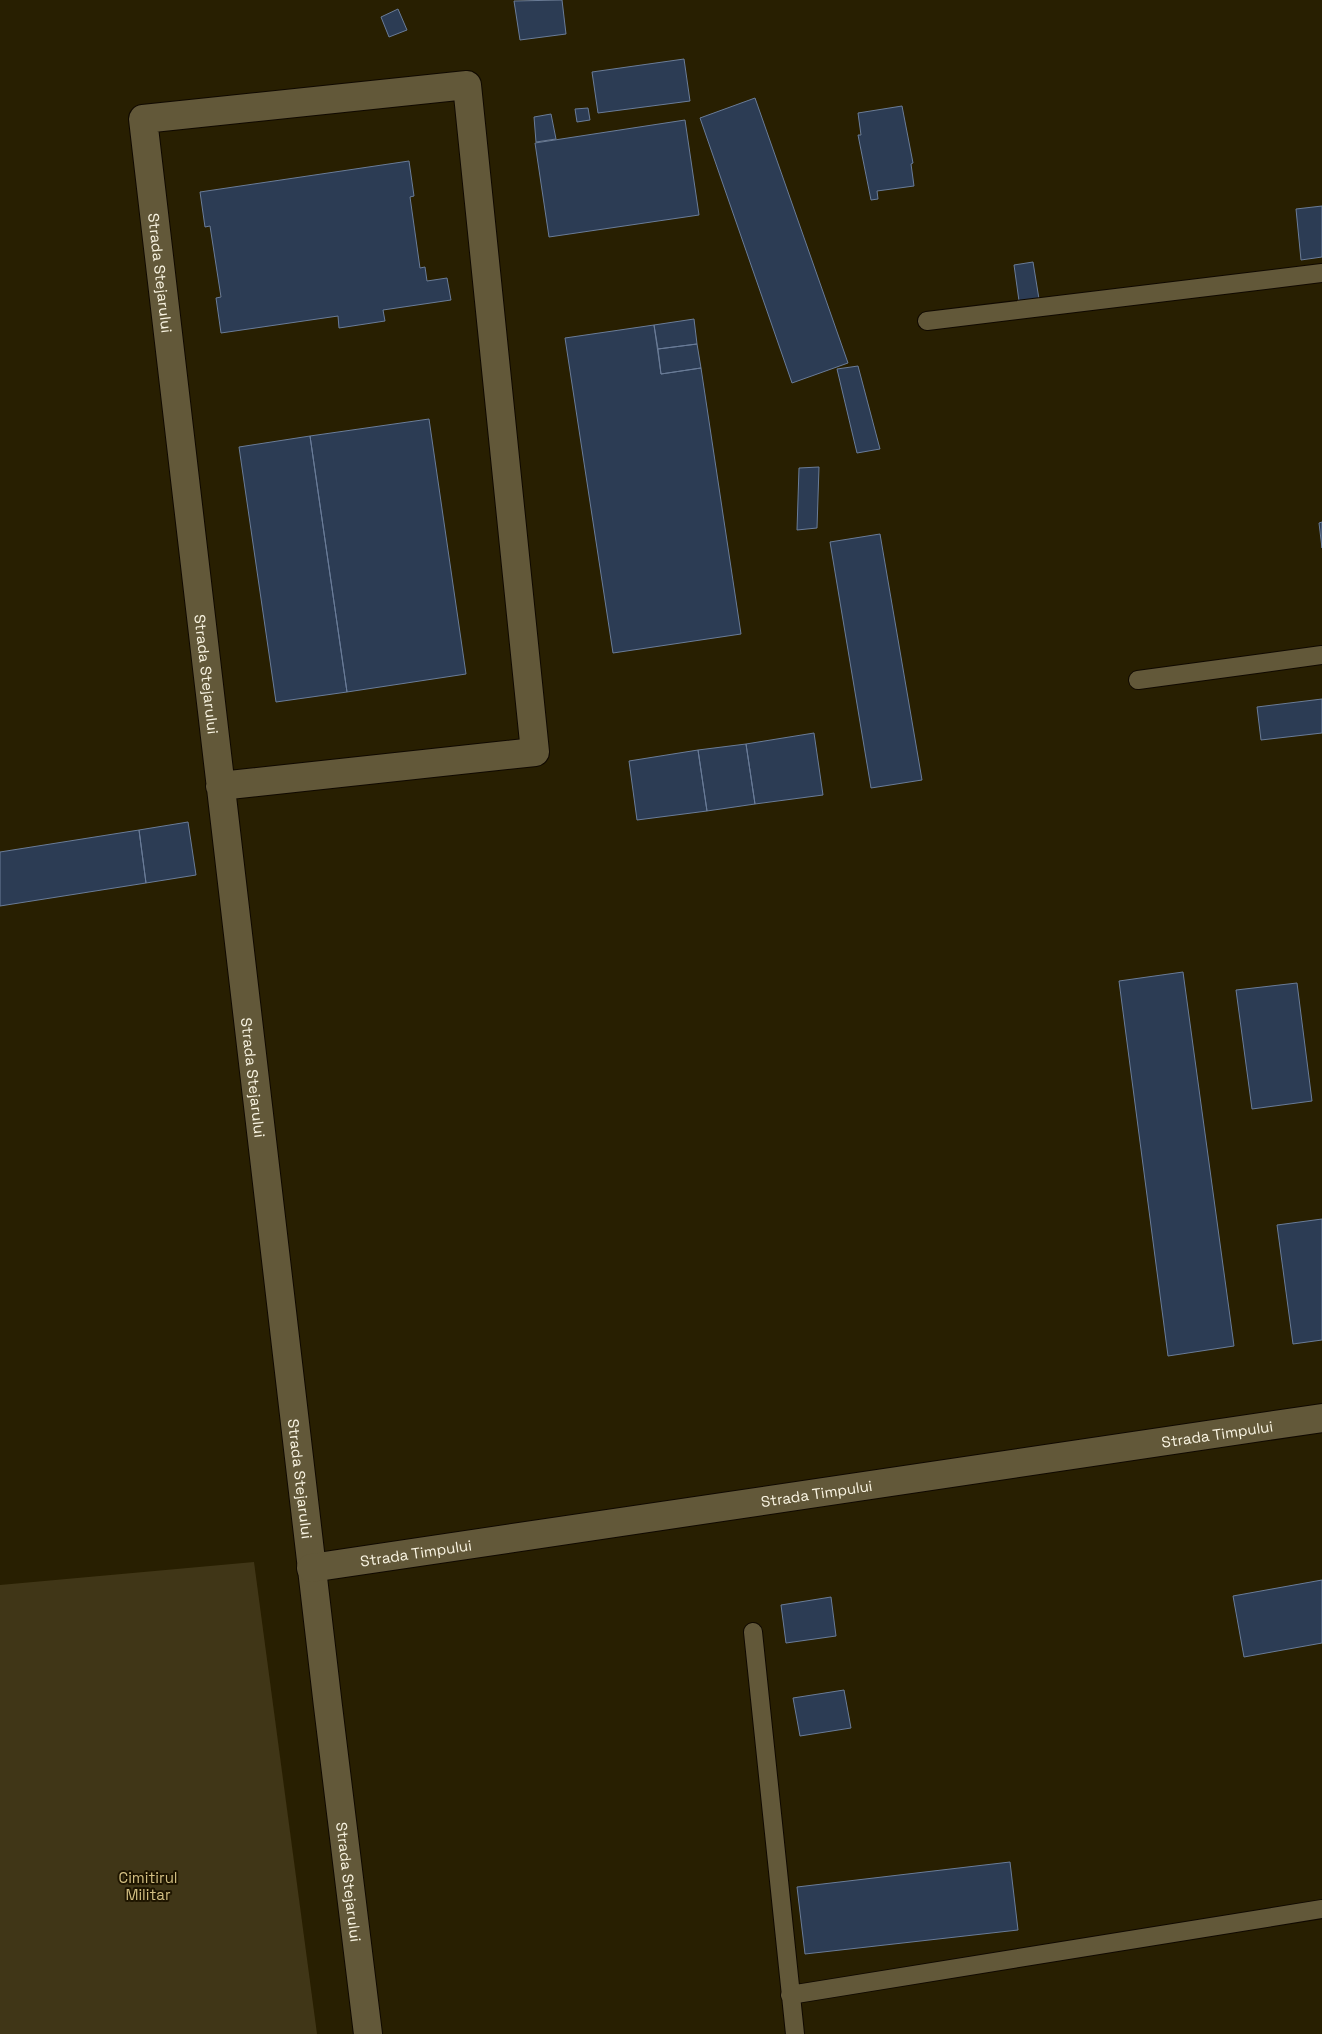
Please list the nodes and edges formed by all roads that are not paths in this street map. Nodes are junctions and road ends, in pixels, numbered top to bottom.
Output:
1 (1322, 273) edge
2 (926, 321) dead end
3 (1322, 655) edge
4 (1138, 680) dead end
5 (220, 786) junction
6 (1322, 1418) edge
7 (311, 1568) junction
8 (753, 1632) dead end
9 (1322, 1909) edge
10 (790, 1995) junction
11 (368, 2034) edge
12 (795, 2034) edge

1 - 2 lane
3 - 4 lane
5 - 5 street, Strada Stejarului
5 - 7 street, Strada Stejarului
6 - 7 street, Strada Timpului
7 - 11 street, Strada Stejarului
8 - 10 lane
9 - 10 lane
10 - 12 lane

